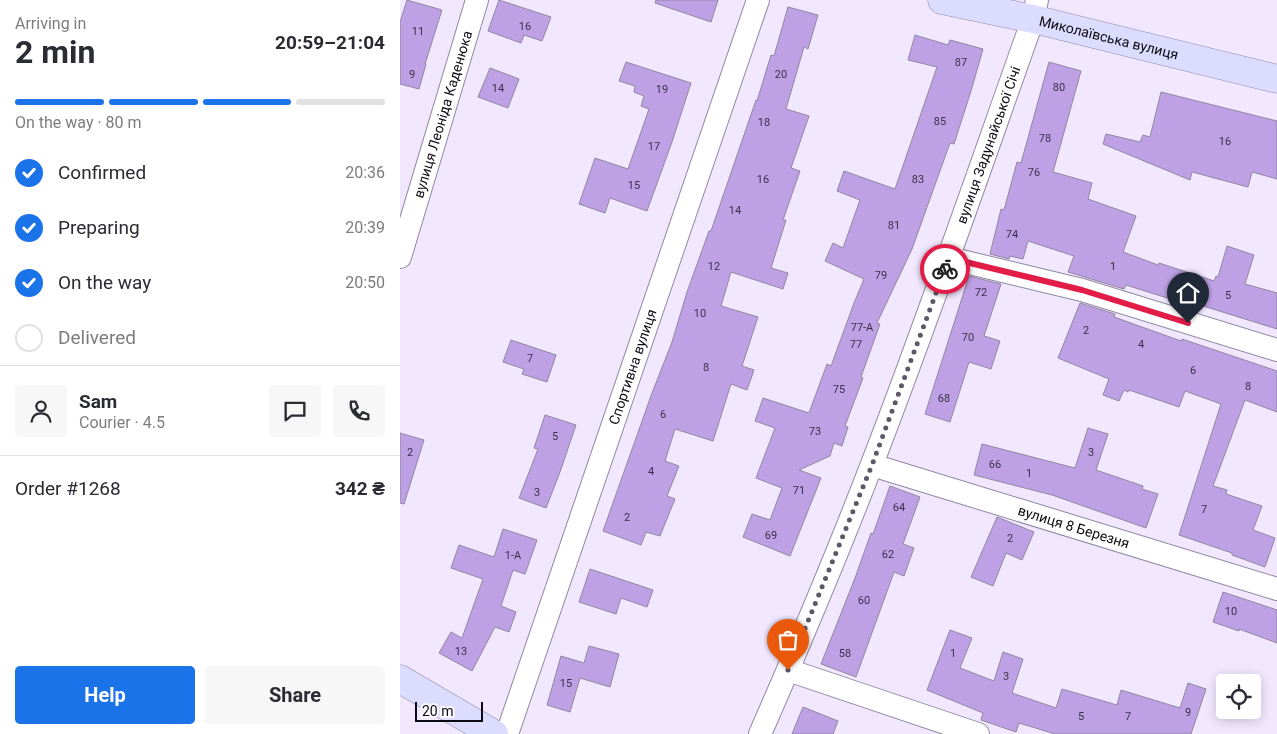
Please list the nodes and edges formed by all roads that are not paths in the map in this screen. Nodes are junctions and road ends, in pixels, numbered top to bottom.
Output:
1 (477, 0) edge
2 (758, 0) edge
3 (942, 0) edge
4 (1036, 10) edge
5 (1277, 79) edge
6 (400, 257) edge
7 (949, 258) junction
8 (1277, 350) edge
9 (872, 465) junction
10 (1277, 589) edge
11 (788, 670) junction
12 (400, 679) edge
13 (494, 734) edge
14 (507, 734) edge
15 (760, 734) edge
16 (978, 734) edge

1 - 6 street, вулиця Леоніда Каденюка
2 - 14 street, Спортивна вулиця
3 - 4 street, Миколаївська вулиця
4 - 5 street, Миколаївська вулиця
4 - 7 street, вулиця Задунайської Січі
7 - 8 street
7 - 9 street, вулиця Задунайської Січі
9 - 10 street, вулиця 8 Березня
9 - 11 street, вулиця Задунайської Січі
11 - 15 street, вулиця Задунайської Січі
11 - 16 street
12 - 13 street

